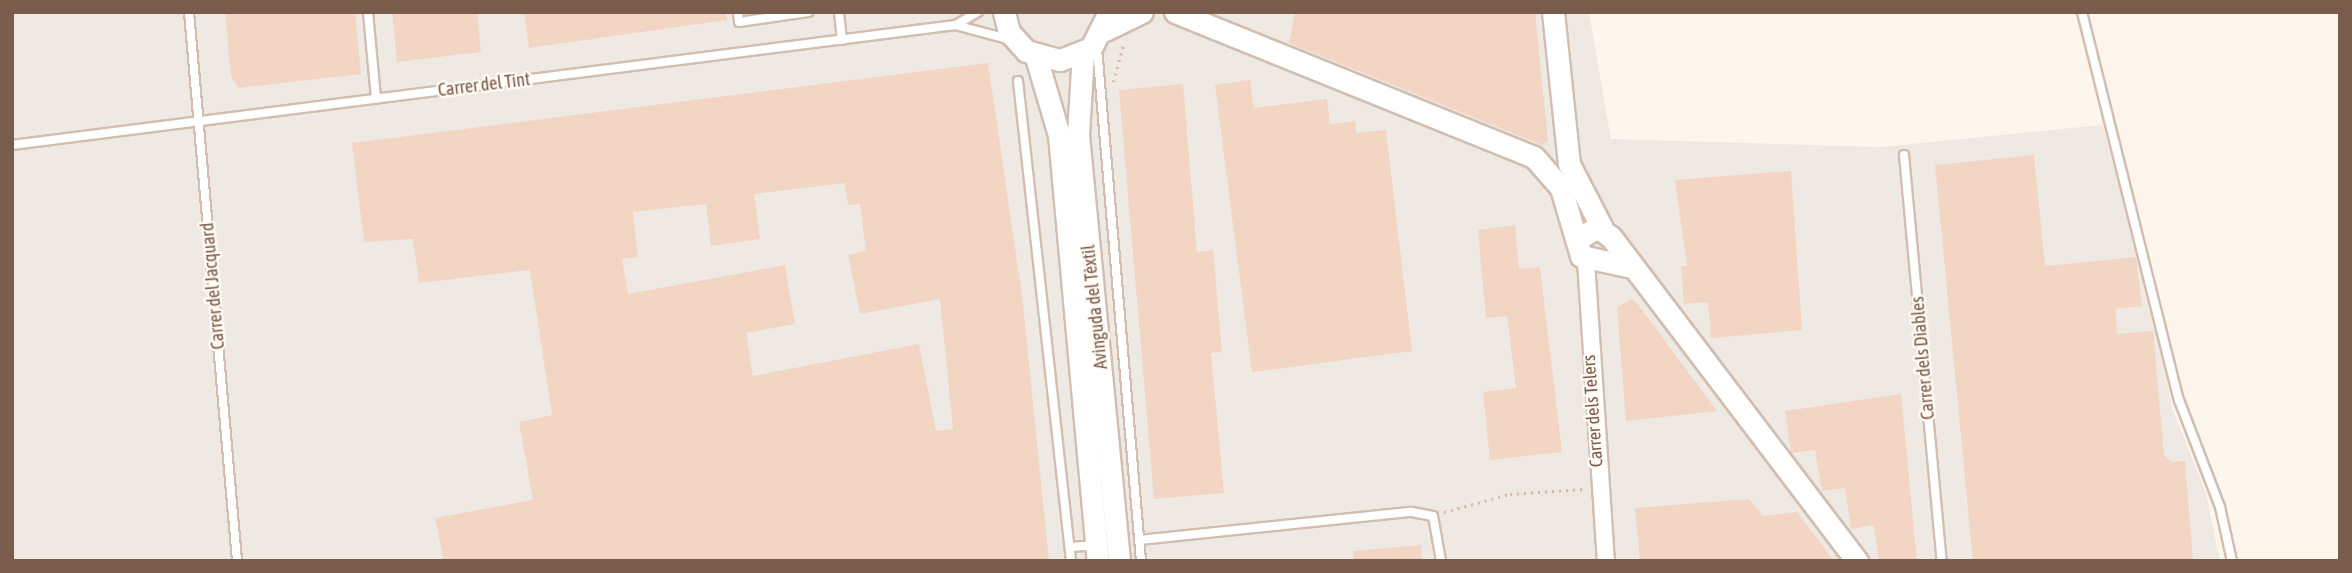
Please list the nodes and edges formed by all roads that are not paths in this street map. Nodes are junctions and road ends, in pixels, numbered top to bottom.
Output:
1 (189, 12) edge
2 (368, 12) edge
3 (738, 12) edge
4 (808, 12) edge
5 (839, 12) edge
6 (978, 12) edge
7 (1004, 12) edge
8 (1142, 12) edge
9 (1175, 12) edge
10 (1553, 12) edge
11 (2081, 12) edge
12 (955, 25) junction
13 (1099, 34) edge
14 (842, 40) junction
15 (1018, 43) junction
16 (1037, 57) junction
17 (1018, 81) dead end
18 (376, 99) junction
19 (199, 122) junction
20 (1566, 138) junction
21 (12, 145) edge
22 (1904, 155) dead end
23 (1534, 157) junction
24 (1608, 235) junction
25 (1578, 239) junction
26 (1594, 262) junction
27 (1632, 267) junction
28 (1139, 540) junction
29 (1070, 547) junction
30 (1097, 553) edge
31 (237, 561) edge
32 (1071, 561) edge
33 (1119, 561) edge
34 (1141, 561) edge
35 (1441, 561) edge
36 (1606, 561) edge
37 (1857, 561) edge
38 (1942, 561) edge
39 (2232, 561) edge

1 - 19 lane, Carrer del Jacquard
2 - 18 lane
3 - 4 lane
5 - 14 lane
6 - 12 lane
7 - 15 street
8 - 13 street
9 - 23 street
10 - 20 street
11 - 39 lane
12 - 14 lane, Carrer del Tint
12 - 15 lane
13 - 16 street
13 - 28 lane
13 - 33 street, Avinguda del Tèxtil
14 - 18 lane, Carrer del Tint
15 - 16 street
16 - 30 street, Avinguda del Tèxtil
17 - 29 lane
18 - 19 lane, Carrer del Tint
19 - 21 lane, Carrer del Tint
19 - 31 lane, Carrer del Jacquard
20 - 23 street
20 - 24 street
22 - 38 lane, Carrer dels Diables
23 - 25 street
24 - 25 street
24 - 26 street
24 - 27 street
25 - 26 street
26 - 27 street
26 - 36 street, Carrer dels Telers
27 - 37 street
28 - 34 lane
28 - 35 lane
29 - 30 lane
29 - 32 lane

